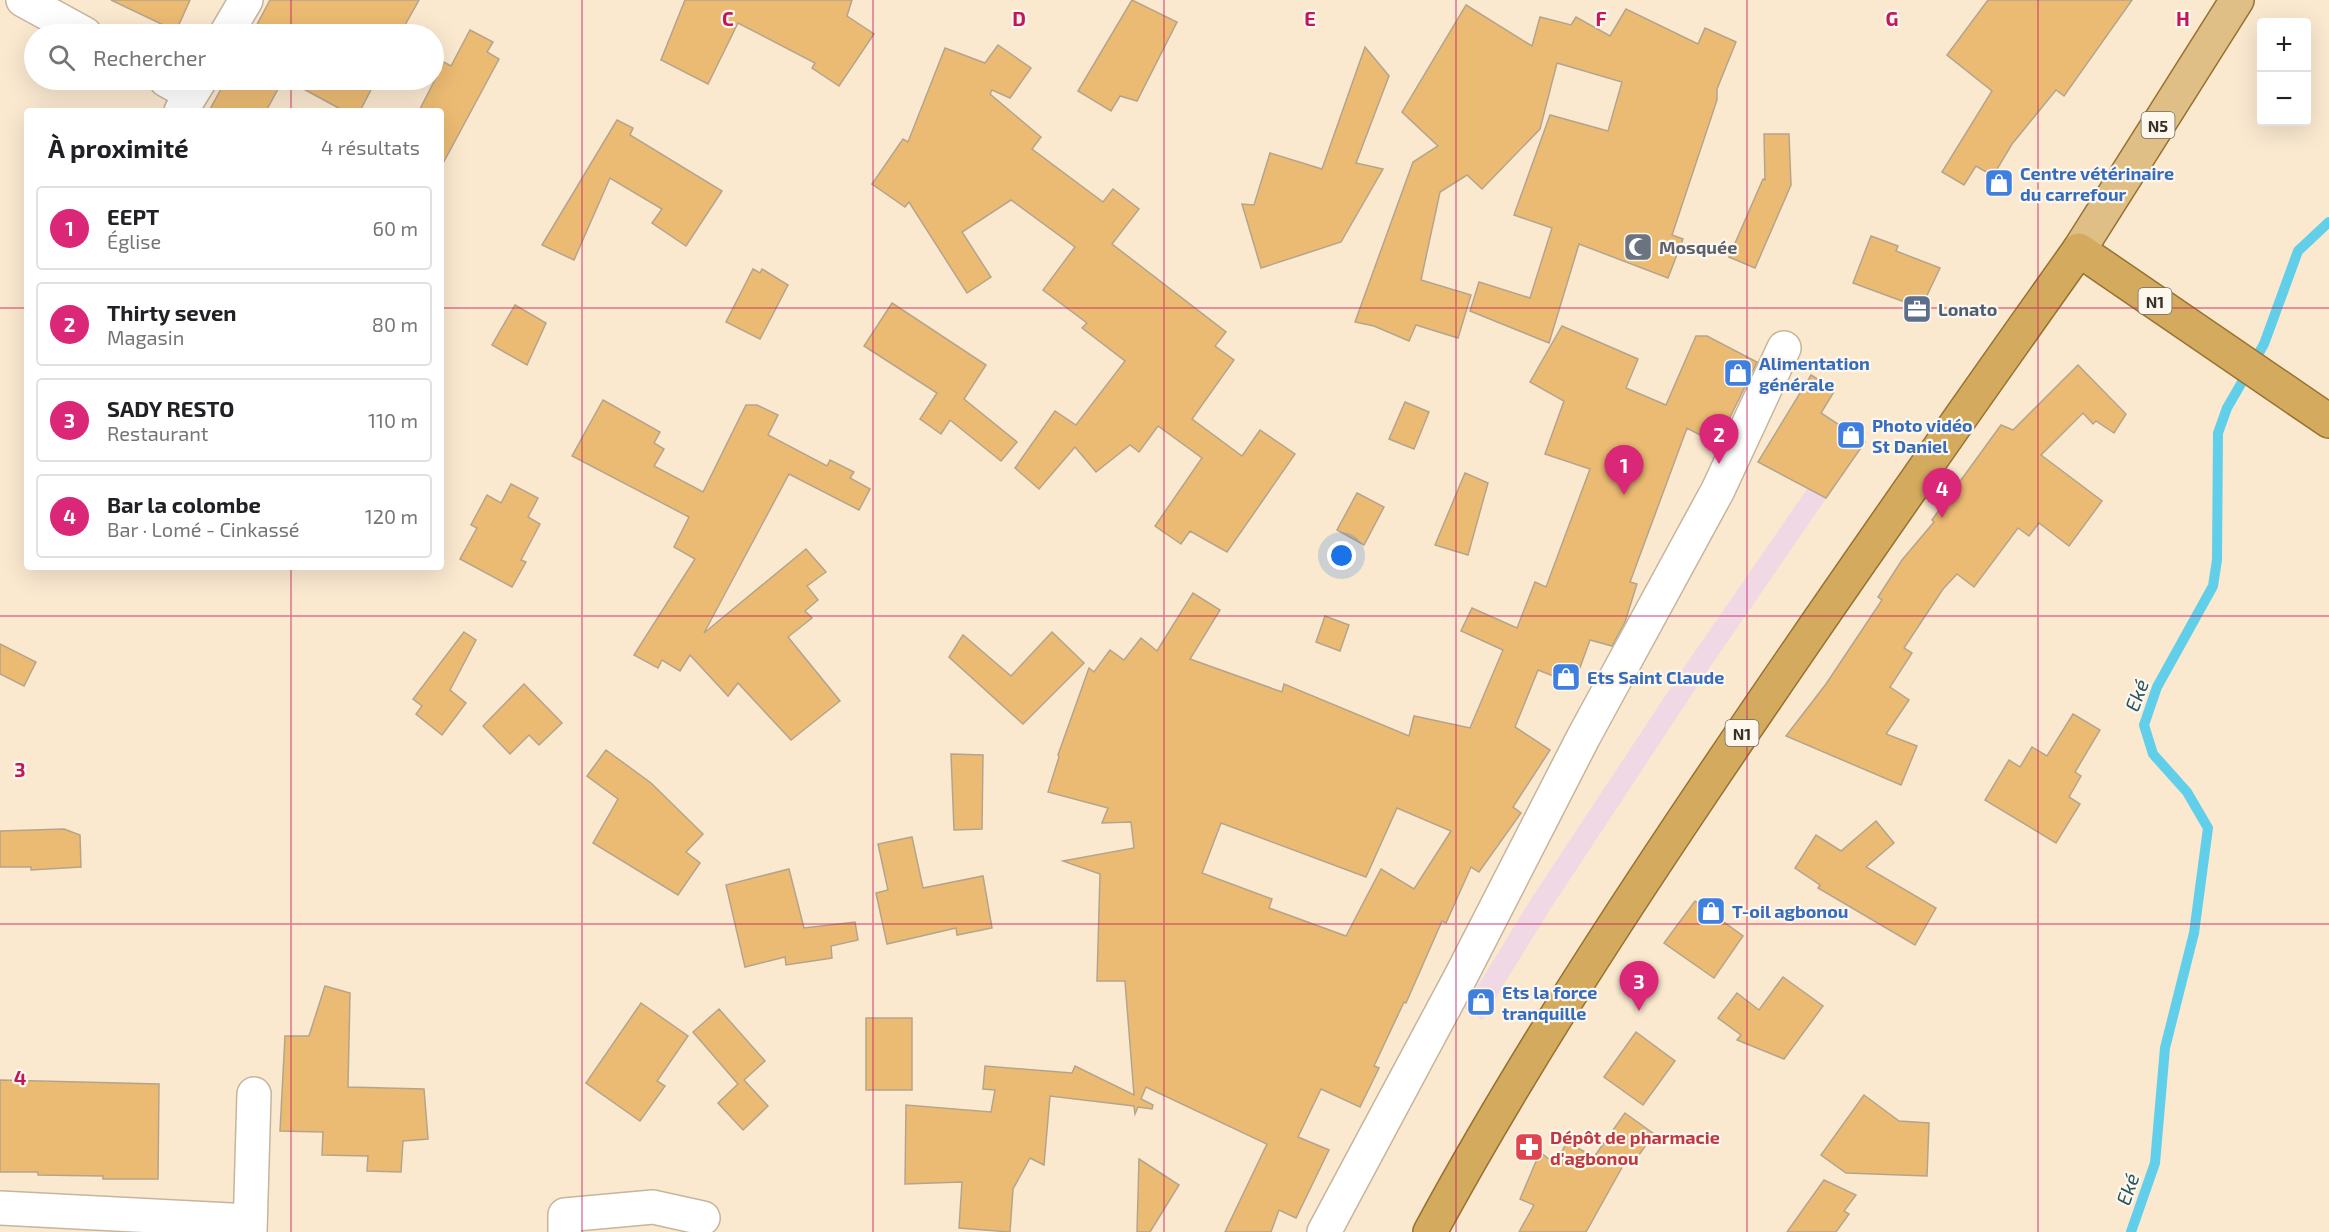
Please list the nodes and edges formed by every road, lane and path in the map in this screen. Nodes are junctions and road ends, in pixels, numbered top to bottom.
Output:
1 (23, 0) edge
2 (246, 0) edge
3 (2237, 0) edge
4 (67, 24) edge
5 (232, 24) edge
6 (2079, 250) junction
7 (1784, 348) dead end
8 (2329, 421) edge
9 (254, 1094) dead end
10 (0, 1208) edge
11 (703, 1218) dead end
12 (250, 1226) edge
13 (565, 1232) edge
14 (1324, 1232) edge
15 (1430, 1232) edge

1 - 4 street
2 - 5 street
3 - 6 main road, N5
6 - 8 highway, N1
6 - 15 highway, N1
7 - 14 street
9 - 12 street
10 - 12 street
11 - 13 street

